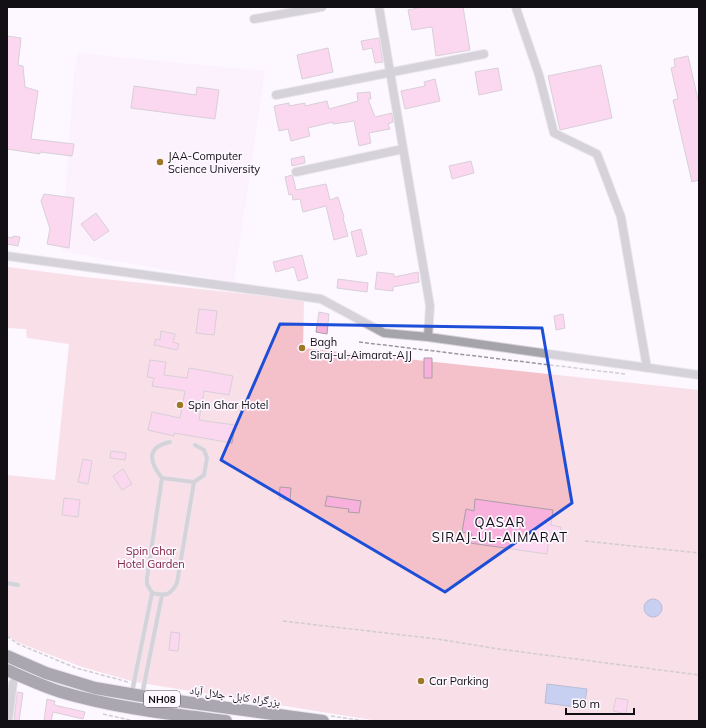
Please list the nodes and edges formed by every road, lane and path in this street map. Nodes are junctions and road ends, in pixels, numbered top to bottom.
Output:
1 (322, 7) edge
2 (379, 7) edge
3 (517, 7) edge
4 (254, 19) dead end
5 (484, 54) dead end
6 (391, 74) junction
7 (276, 96) dead end
8 (403, 149) junction
9 (296, 172) dead end
10 (7, 256) edge
11 (428, 336) junction
12 (359, 342) dead end
13 (647, 368) junction
14 (629, 375) dead end
15 (699, 375) edge
16 (170, 442) dead end
17 (195, 445) dead end
18 (162, 478) junction
19 (194, 482) junction
20 (585, 541) dead end
21 (699, 553) edge
22 (7, 583) edge
23 (18, 585) dead end
24 (152, 593) junction
25 (162, 595) junction
26 (283, 622) dead end
27 (7, 636) edge
28 (7, 656) edge
29 (7, 670) edge
30 (699, 675) edge
31 (13, 683) dead end
32 (136, 691) junction
33 (275, 718) edge
34 (325, 718) edge
35 (8, 721) edge
36 (226, 721) edge
37 (365, 721) edge

1 - 4 street
2 - 6 street
3 - 13 street
5 - 6 street
6 - 7 street
6 - 8 street
8 - 9 street
8 - 11 street
10 - 11 street
11 - 13 street
12 - 14 path
13 - 15 street
16 - 18 lane
17 - 19 lane
18 - 19 lane
18 - 24 lane
19 - 25 lane
20 - 21 path
22 - 23 lane
24 - 25 lane
24 - 32 lane
25 - 32 lane
26 - 30 path
27 - 32 path
28 - 32 highway, بزرگراه کابل- جلال آباد / NH08
29 - 36 highway, NH08
31 - 35 street
32 - 33 highway, بزرگراه کابل- جلال آباد / NH08
33 - 34 highway, بزرگراه کابل- جلال آباد / NH08
34 - 37 path

